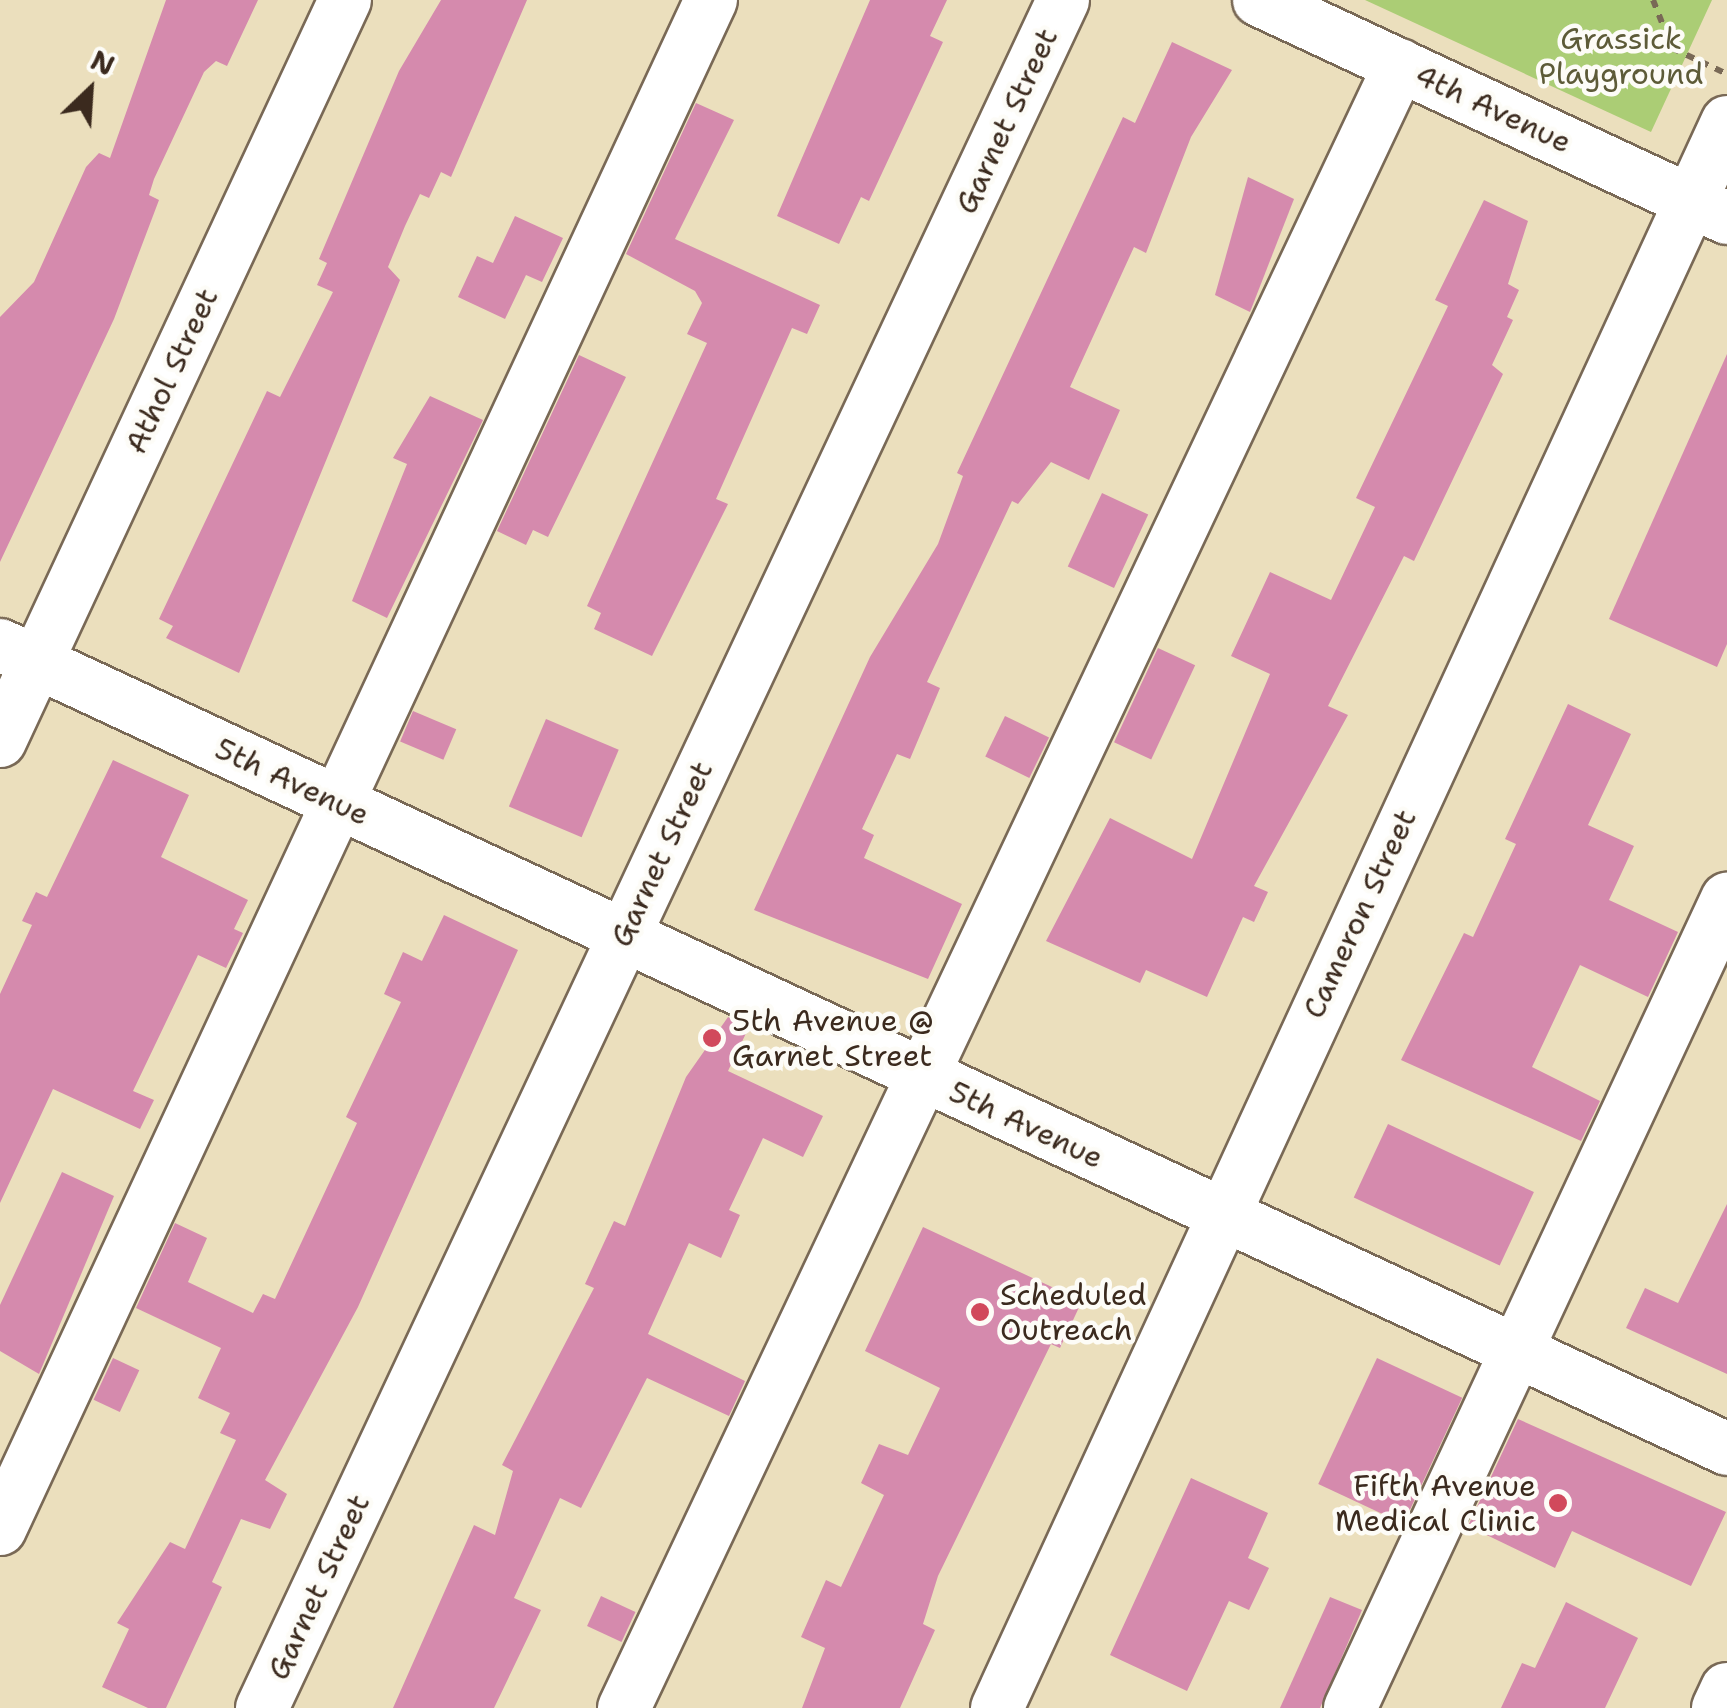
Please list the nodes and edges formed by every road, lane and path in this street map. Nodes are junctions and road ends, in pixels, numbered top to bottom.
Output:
1 (344, 0) edge
2 (711, 0) edge
3 (1063, 0) edge
4 (1259, 0) edge
5 (1653, 0) edge
6 (1400, 66) junction
7 (1727, 74) edge
8 (1727, 122) edge
9 (1708, 209) edge
10 (18, 654) edge
11 (0, 741) edge
12 (337, 804) junction
13 (1727, 900) edge
14 (622, 939) junction
15 (922, 1077) junction
16 (1222, 1215) junction
17 (1513, 1352) junction
18 (1727, 1449) edge
19 (0, 1529) edge
20 (1727, 1689) edge
21 (262, 1708) edge
22 (624, 1708) edge
23 (997, 1708) edge
24 (1350, 1708) edge
25 (1718, 1708) edge

1 - 10 street, Athol Street
2 - 12 street
3 - 14 street, Garnet Street
4 - 6 street, 4th Avenue
5 - 7 path
6 - 9 street, 4th Avenue
6 - 15 street
8 - 9 street, Cameron Street
9 - 16 street, Cameron Street
10 - 11 street, Athol Street
10 - 12 street, 5th Avenue
12 - 14 street, 5th Avenue
12 - 19 street
13 - 17 street
14 - 15 street, 5th Avenue
14 - 21 street, Garnet Street
15 - 16 street, 5th Avenue
15 - 22 street
16 - 17 street, 5th Avenue
16 - 23 street, Cameron Street
17 - 18 street, 5th Avenue
17 - 24 street
20 - 25 street

